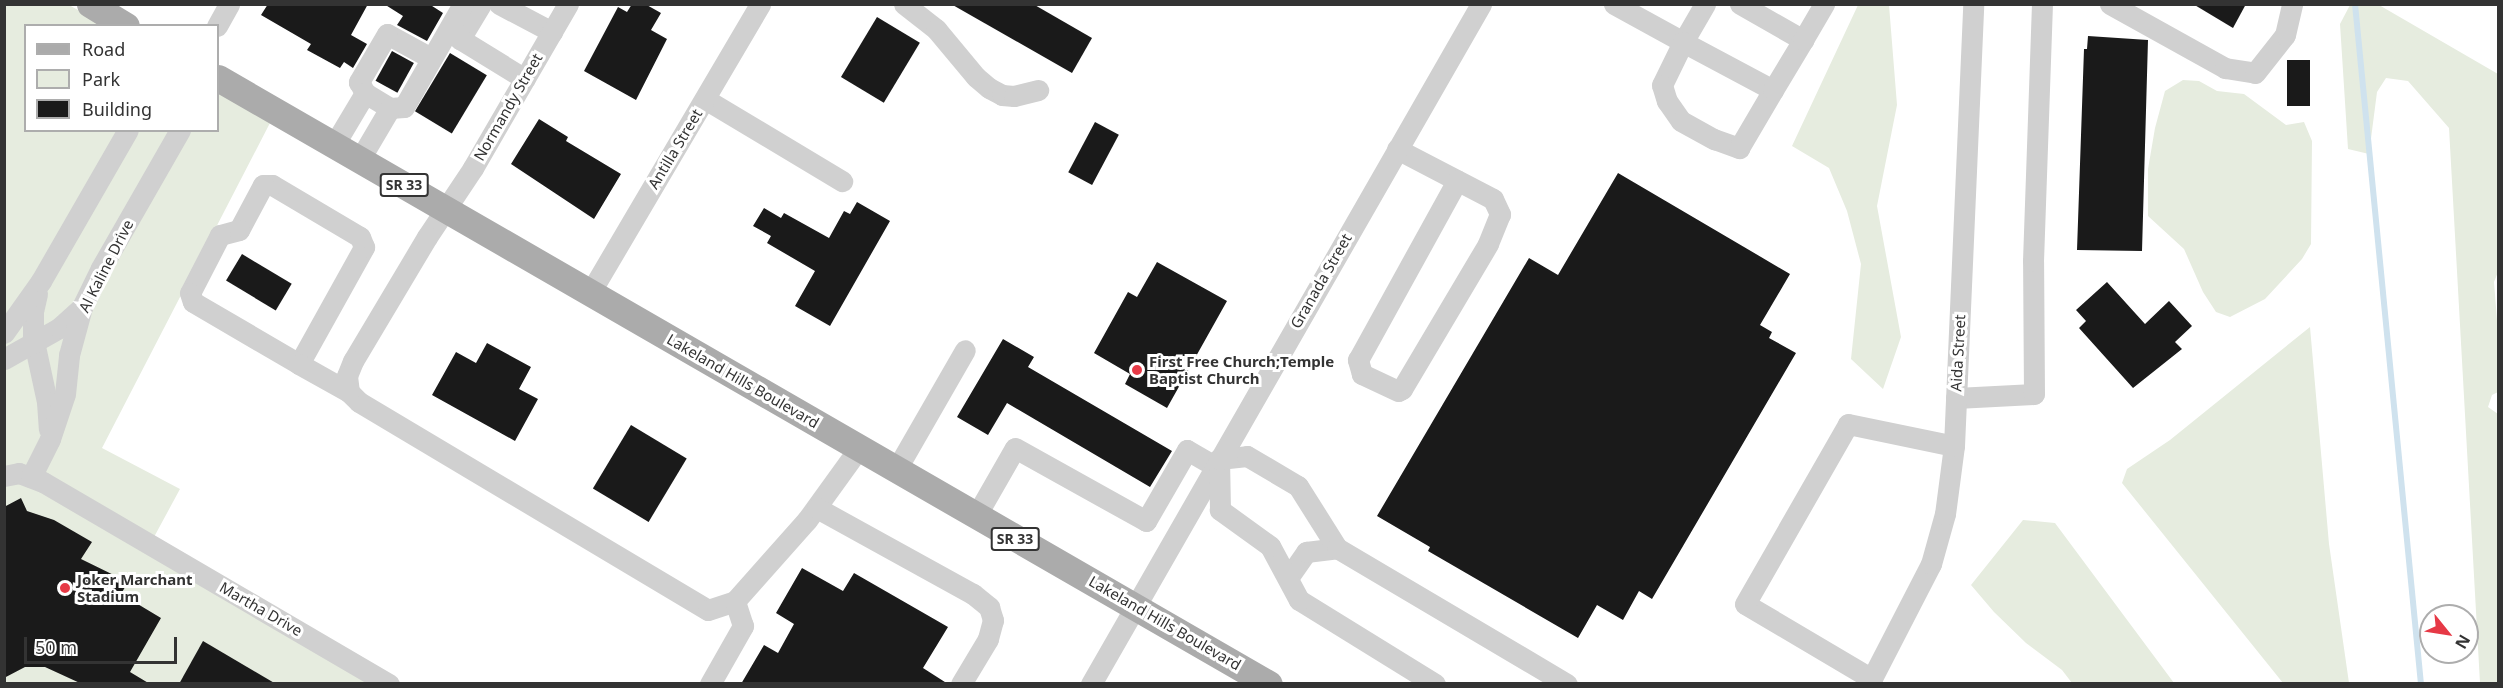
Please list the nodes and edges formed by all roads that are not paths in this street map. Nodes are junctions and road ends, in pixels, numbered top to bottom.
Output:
1 (90, 4) edge
2 (229, 4) edge
3 (463, 4) edge
4 (481, 4) edge
5 (499, 4) edge
6 (568, 4) edge
7 (760, 4) edge
8 (904, 4) edge
9 (1481, 4) edge
10 (1614, 4) edge
11 (1705, 4) edge
12 (1740, 4) edge
13 (1824, 4) edge
14 (1972, 4) edge
15 (2042, 4) edge
16 (2110, 4) edge
17 (2292, 4) edge
18 (123, 24) edge
19 (218, 24) edge
20 (552, 32) junction
21 (1803, 40) junction
22 (1683, 42) junction
23 (431, 58) junction
24 (219, 79) edge
25 (525, 79) junction
26 (1038, 90) dead end
27 (1773, 90) junction
28 (365, 93) junction
29 (705, 99) junction
30 (390, 108) junction
31 (127, 132) edge
32 (179, 132) edge
33 (334, 144) junction
34 (1397, 149) junction
35 (360, 159) junction
36 (842, 181) dead end
37 (1457, 181) junction
38 (446, 208) junction
39 (41, 281) junction
40 (590, 293) junction
41 (82, 308) junction
42 (4, 333) edge
43 (34, 342) junction
44 (965, 350) dead end
45 (4, 359) edge
46 (299, 364) junction
47 (349, 392) junction
48 (1956, 398) junction
49 (50, 439) junction
50 (1954, 446) junction
51 (859, 448) junction
52 (1217, 463) junction
53 (896, 470) junction
54 (4, 476) edge
55 (31, 477) junction
56 (817, 508) junction
57 (976, 516) junction
58 (1146, 520) junction
59 (1175, 537) junction
60 (1337, 548) junction
61 (1288, 578) junction
62 (735, 601) junction
63 (1135, 606) junction
64 (1870, 681) edge
65 (1093, 683) edge
66 (389, 684) edge
67 (710, 684) edge
68 (961, 684) edge
69 (1269, 684) edge
70 (1435, 684) edge
71 (1567, 684) edge

1 - 18 main road
2 - 19 street
3 - 23 street
4 - 25 street
5 - 20 street
6 - 20 street, Normandy Street
7 - 29 street, Antilla Street
8 - 26 street
9 - 34 street, Granada Street
10 - 22 street
11 - 22 street
12 - 21 street
13 - 21 street
14 - 48 street, Aida Street
15 - 48 street
16 - 17 street
20 - 25 street, Normandy Street
21 - 27 street
22 - 27 street
22 - 27 street
23 - 28 street
23 - 30 street
24 - 33 main road, Lakeland Hills Boulevard / SR 33
25 - 38 street, Normandy Street
28 - 30 street
28 - 33 street
29 - 36 street
29 - 40 street, Antilla Street
30 - 35 street
31 - 39 street
32 - 41 street, Al Kaline Drive
33 - 35 main road, Lakeland Hills Boulevard / SR 33
34 - 37 street
34 - 52 street, Granada Street
35 - 38 main road, Lakeland Hills Boulevard / SR 33
37 - 37 street
38 - 40 main road, Lakeland Hills Boulevard / SR 33
38 - 47 street, Normandy Street
39 - 42 street
39 - 43 street
40 - 51 main road, Lakeland Hills Boulevard / SR 33
41 - 43 street
41 - 49 street, Al Kaline Drive
43 - 45 street
43 - 49 street
44 - 53 street
46 - 46 street
46 - 47 street
47 - 62 street
48 - 50 street, Aida Street
49 - 55 street, Al Kaline Drive
50 - 64 street, Aida Street
50 - 64 street
51 - 53 main road, Lakeland Hills Boulevard / SR 33
51 - 56 street
52 - 58 street
52 - 59 street, Granada Street
52 - 60 street
52 - 61 street
53 - 57 main road, Lakeland Hills Boulevard / SR 33
54 - 55 street, Martha Drive
55 - 66 street, Martha Drive
56 - 62 street
56 - 68 street
57 - 58 street
57 - 63 main road, Lakeland Hills Boulevard / SR 33
58 - 59 street
59 - 63 street, Granada Street
60 - 61 street
60 - 71 street
61 - 70 street
62 - 67 street
63 - 65 street, Granada Street
63 - 69 main road, Lakeland Hills Boulevard / SR 33

